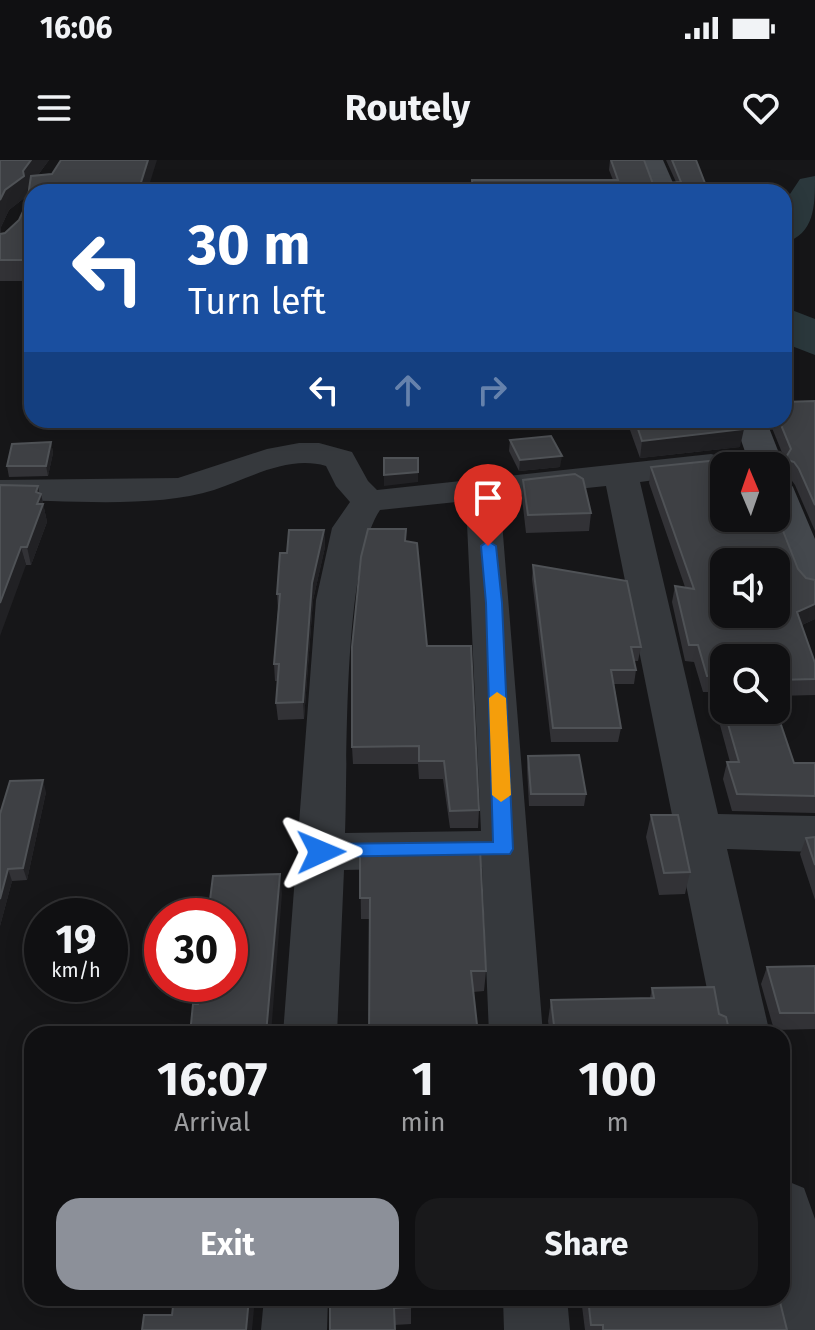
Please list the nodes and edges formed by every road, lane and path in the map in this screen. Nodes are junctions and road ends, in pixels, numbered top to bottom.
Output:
1 (652, 160) edge
2 (662, 184) edge
3 (753, 428) edge
4 (762, 452) edge
5 (710, 472) edge
6 (621, 474) junction
7 (482, 488) junction
8 (0, 490) edge
9 (369, 501) junction
10 (790, 522) edge
11 (815, 584) edge
12 (699, 831) junction
13 (815, 834) edge
14 (503, 849) junction
15 (321, 852) junction
16 (310, 1026) edge
17 (515, 1026) edge
18 (741, 1026) edge
19 (790, 1245) edge
20 (296, 1306) edge
21 (536, 1306) edge
22 (294, 1330) edge
23 (537, 1330) edge
24 (809, 1330) edge

1 - 2 street
3 - 4 street
5 - 6 street
6 - 7 street
6 - 12 street
7 - 9 street
7 - 14 street
8 - 9 street
9 - 15 street
10 - 11 street
12 - 13 street
12 - 18 street
14 - 15 street
14 - 17 street
15 - 16 street
19 - 24 street
20 - 22 street
21 - 23 street

